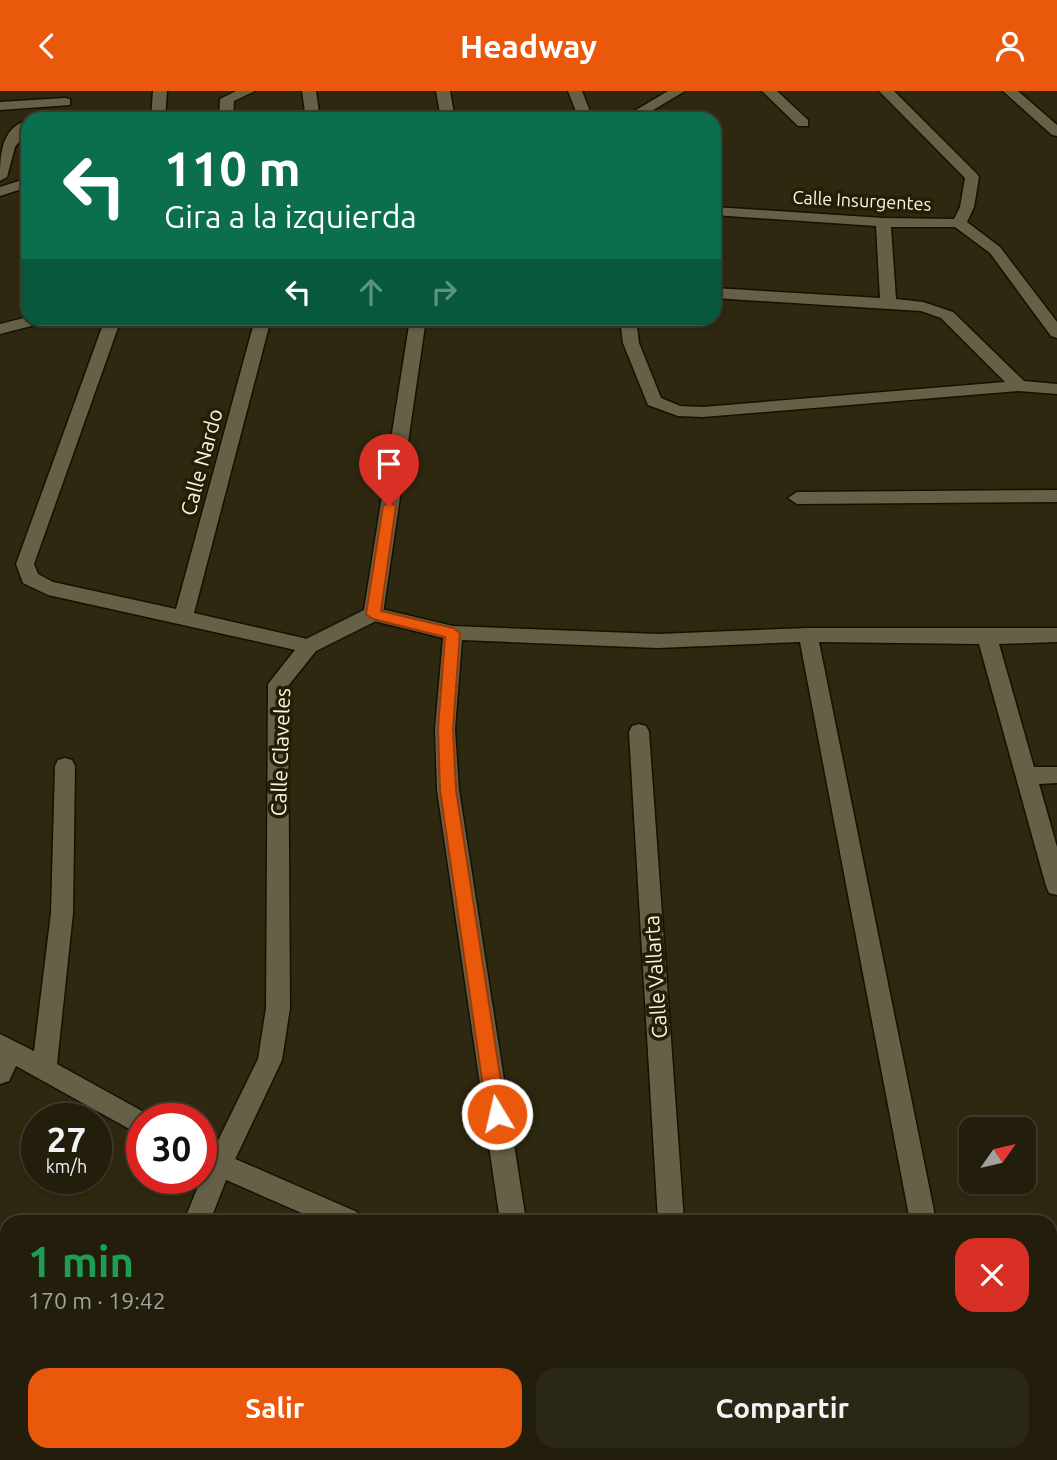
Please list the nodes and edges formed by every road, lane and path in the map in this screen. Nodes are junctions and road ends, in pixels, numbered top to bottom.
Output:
1 (160, 91) edge
2 (248, 91) edge
3 (309, 91) edge
4 (443, 91) edge
5 (575, 91) edge
6 (678, 91) edge
7 (769, 91) edge
8 (886, 91) edge
9 (1010, 91) edge
10 (66, 97) edge
11 (0, 106) edge
12 (46, 112) edge
13 (158, 112) edge
14 (226, 112) edge
15 (312, 112) edge
16 (447, 112) edge
17 (583, 112) edge
18 (640, 112) edge
19 (803, 123) dead end
20 (21, 128) edge
21 (1057, 132) edge
22 (3, 149) edge
23 (0, 177) edge
24 (21, 184) edge
25 (0, 190) edge
26 (721, 211) edge
27 (883, 222) junction
28 (959, 223) junction
29 (721, 293) edge
30 (888, 303) junction
31 (21, 324) edge
32 (110, 326) edge
33 (261, 326) edge
34 (417, 326) edge
35 (629, 326) edge
36 (0, 329) edge
37 (1057, 333) edge
38 (1019, 386) junction
39 (1057, 389) edge
40 (1057, 496) edge
41 (797, 498) dead end
42 (373, 614) junction
43 (183, 618) junction
44 (453, 633) junction
45 (808, 635) junction
46 (1057, 635) edge
47 (987, 638) junction
48 (309, 646) junction
49 (639, 732) dead end
50 (65, 766) dead end
51 (1057, 775) edge
52 (1025, 776) junction
53 (1057, 886) edge
54 (6, 1048) edge
55 (44, 1070) junction
56 (0, 1073) edge
57 (126, 1114) edge
58 (217, 1149) edge
59 (217, 1164) edge
60 (203, 1194) edge
61 (198, 1215) edge
62 (334, 1215) edge
63 (512, 1215) edge
64 (671, 1215) edge
65 (922, 1215) edge

1 - 13 street
2 - 14 street
3 - 15 street
4 - 16 street
5 - 17 street
6 - 18 street
7 - 19 street
8 - 28 street, Calle Insurgentes
9 - 21 street
10 - 11 street
10 - 12 street
20 - 22 street
22 - 23 street
24 - 25 street
26 - 27 street, Calle Insurgentes
27 - 28 street, Calle Insurgentes
27 - 30 street
28 - 37 street
29 - 30 street
30 - 38 street
31 - 36 street
32 - 43 street
33 - 43 street, Calle Nardo
34 - 42 street
35 - 38 street
38 - 39 street
40 - 41 street
42 - 44 street
42 - 48 street, Calle Claveles
43 - 48 street
44 - 45 street
44 - 63 street
45 - 47 street
45 - 65 street
46 - 47 street
47 - 52 street
48 - 58 street, Calle Claveles
49 - 64 street, Calle Vallarta
50 - 55 street
51 - 52 street
52 - 53 street
54 - 55 street
54 - 56 street
55 - 57 street
59 - 62 street
60 - 61 street, Calle Claveles

